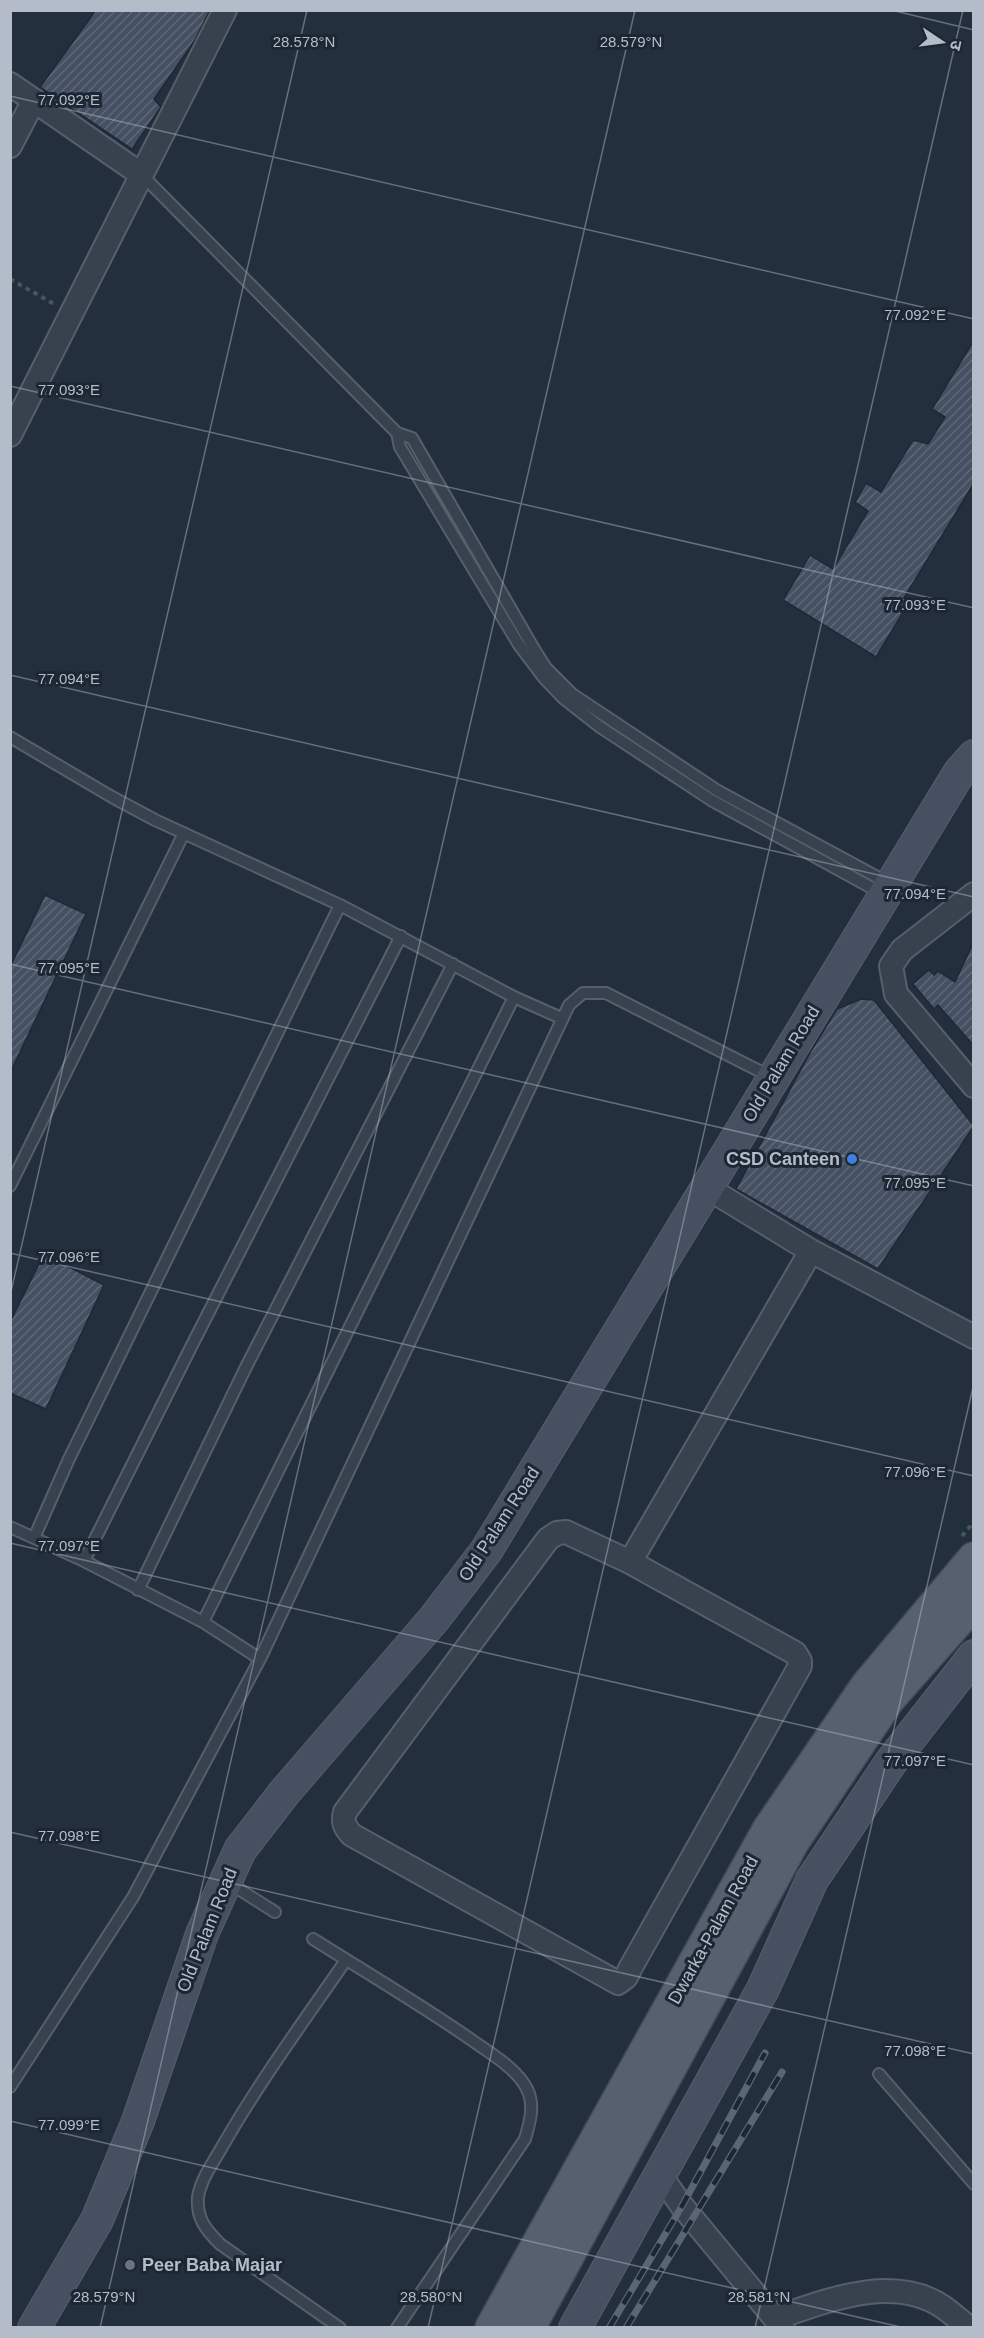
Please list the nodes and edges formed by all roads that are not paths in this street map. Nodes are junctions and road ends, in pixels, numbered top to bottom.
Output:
1 (225, 10) edge
2 (10, 84) edge
3 (34, 100) junction
4 (10, 147) edge
5 (142, 175) junction
6 (10, 435) edge
7 (10, 737) edge
8 (974, 756) edge
9 (184, 833) junction
10 (887, 889) junction
11 (974, 894) edge
12 (340, 905) junction
13 (401, 936) junction
14 (453, 964) junction
15 (514, 997) junction
16 (561, 1018) junction
17 (773, 1078) junction
18 (974, 1086) edge
19 (10, 1186) edge
20 (706, 1186) junction
21 (811, 1251) junction
22 (974, 1337) edge
23 (10, 1527) edge
24 (34, 1538) junction
25 (974, 1559) edge
26 (84, 1561) junction
27 (630, 1562) junction
28 (138, 1590) junction
29 (974, 1602) edge
30 (203, 1622) junction
31 (974, 1656) edge
32 (260, 1659) junction
33 (226, 1881) junction
34 (275, 1912) dead end
35 (313, 1939) dead end
36 (346, 1960) junction
37 (879, 2074) dead end
38 (10, 2087) edge
39 (660, 2175) junction
40 (974, 2184) edge
41 (779, 2323) edge
42 (34, 2328) edge
43 (340, 2328) edge
44 (397, 2328) edge
45 (492, 2328) edge
46 (528, 2328) edge
47 (574, 2328) edge
48 (969, 2328) edge

1 - 5 street
2 - 3 street
3 - 4 street
3 - 5 street
5 - 6 street
5 - 10 lane
7 - 9 lane
8 - 10 street, Old Palam Road
9 - 12 lane
9 - 19 lane
10 - 17 street, Old Palam Road
11 - 18 street
12 - 13 lane
12 - 24 lane
13 - 14 lane
13 - 26 lane
14 - 15 lane
14 - 28 lane
15 - 16 lane
15 - 30 lane
16 - 17 lane
16 - 32 lane
17 - 20 street, Old Palam Road
20 - 21 street
20 - 33 street, Old Palam Road
21 - 22 street
21 - 27 street
23 - 24 lane
24 - 26 lane
25 - 45 main road, Dwarka-Palam Road
26 - 28 lane
27 - 27 street
28 - 30 lane
29 - 46 main road, Dwarka-Palam Road
30 - 32 lane
31 - 39 street
32 - 38 lane
33 - 34 lane
33 - 42 street, Old Palam Road
35 - 36 lane
36 - 43 lane
36 - 44 lane
37 - 40 lane
39 - 41 street
39 - 47 street
41 - 48 street

